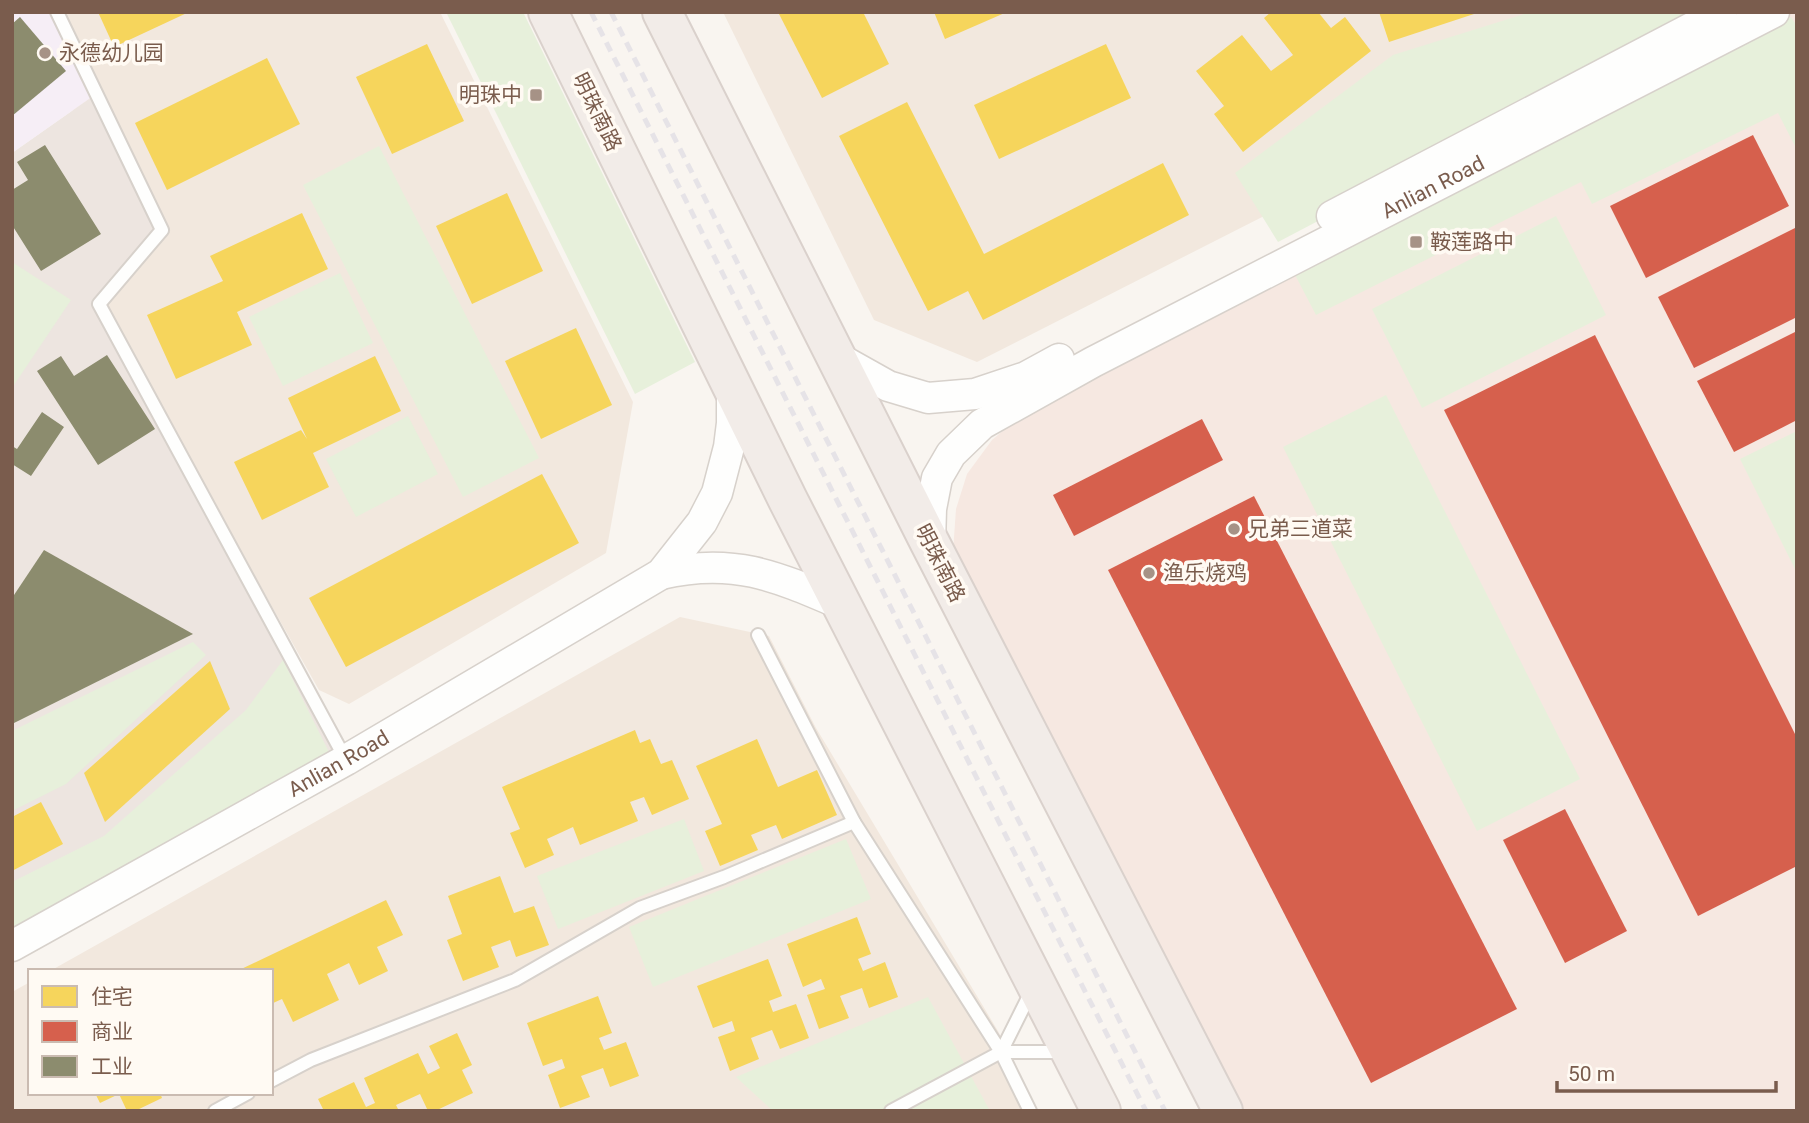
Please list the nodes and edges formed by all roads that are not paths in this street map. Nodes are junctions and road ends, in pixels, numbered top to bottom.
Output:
1 (57, 12) edge
2 (548, 12) edge
3 (663, 12) edge
4 (1722, 12) edge
5 (1774, 12) edge
6 (1088, 354) junction
7 (838, 358) junction
8 (732, 385) junction
9 (930, 543) junction
10 (661, 574) junction
11 (841, 604) junction
12 (758, 635) dead end
13 (346, 760) junction
14 (854, 822) junction
15 (12, 946) edge
16 (1035, 983) junction
17 (1000, 1052) junction
18 (1070, 1053) junction
19 (273, 1080) edge
20 (244, 1095) edge
21 (215, 1111) edge
22 (891, 1111) edge
23 (1030, 1111) edge
24 (1101, 1111) edge
25 (1223, 1111) edge

1 - 13 lane
2 - 8 highway, 明珠南路
3 - 7 highway, 明珠南路
4 - 6 street, Anlian Road
5 - 6 street, Anlian Road
6 - 7 street
6 - 9 street
7 - 9 highway, 明珠南路
8 - 10 street
8 - 11 highway, 明珠南路
9 - 25 highway, 明珠南路
10 - 11 street
10 - 13 street, Anlian Road
11 - 16 highway, 明珠南路
12 - 14 lane
13 - 15 street, Anlian Road
14 - 17 lane
14 - 19 lane
16 - 17 lane
16 - 18 highway, 明珠南路
17 - 18 lane
17 - 22 lane
17 - 23 lane
18 - 24 highway, 明珠南路
20 - 21 lane

